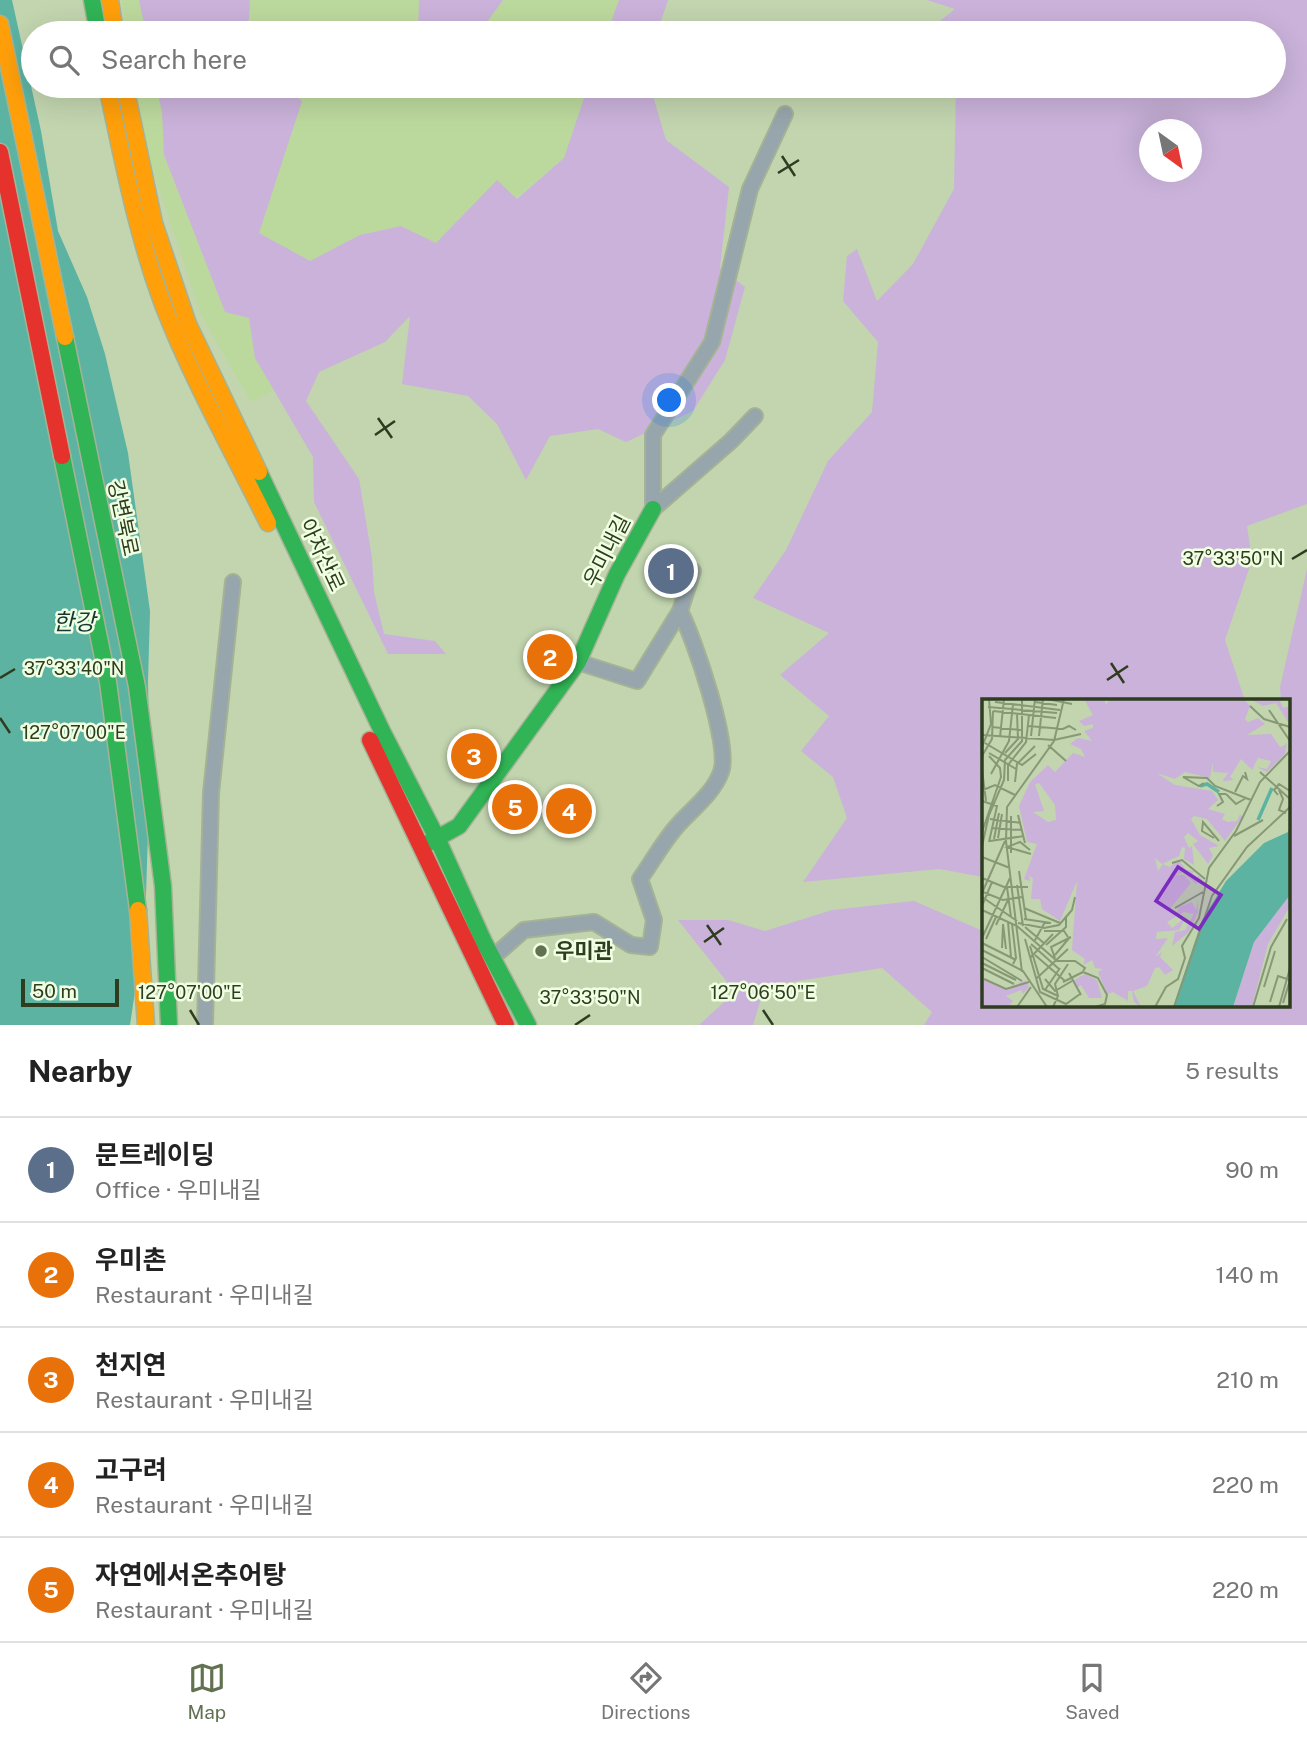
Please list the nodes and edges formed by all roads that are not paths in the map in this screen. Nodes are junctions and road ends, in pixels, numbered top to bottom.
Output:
1 (92, 0) edge
2 (110, 0) edge
3 (96, 21) edge
4 (113, 21) edge
5 (0, 24) edge
6 (109, 98) edge
7 (128, 98) edge
8 (785, 114) dead end
9 (0, 152) edge
10 (755, 416) dead end
11 (653, 509) junction
12 (693, 570) dead end
13 (233, 582) dead end
14 (680, 611) junction
15 (578, 662) junction
16 (438, 838) junction
17 (422, 847) junction
18 (492, 958) junction
19 (146, 1025) edge
20 (169, 1025) edge
21 (205, 1025) edge
22 (506, 1025) edge
23 (528, 1025) edge

1 - 3 main road
2 - 4 main road
5 - 20 main road, 강변북로
6 - 17 main road, 아차산로
7 - 16 main road, 아차산로
8 - 11 street, 우미내길
9 - 19 main road
10 - 11 street
11 - 15 main road, 우미내길
12 - 14 street
13 - 21 street
14 - 15 street
14 - 18 street
15 - 16 main road, 우미내길
16 - 17 main road, 우미내길
16 - 18 main road, 아차산로
17 - 22 main road, 아차산로
18 - 23 main road, 아차산로

